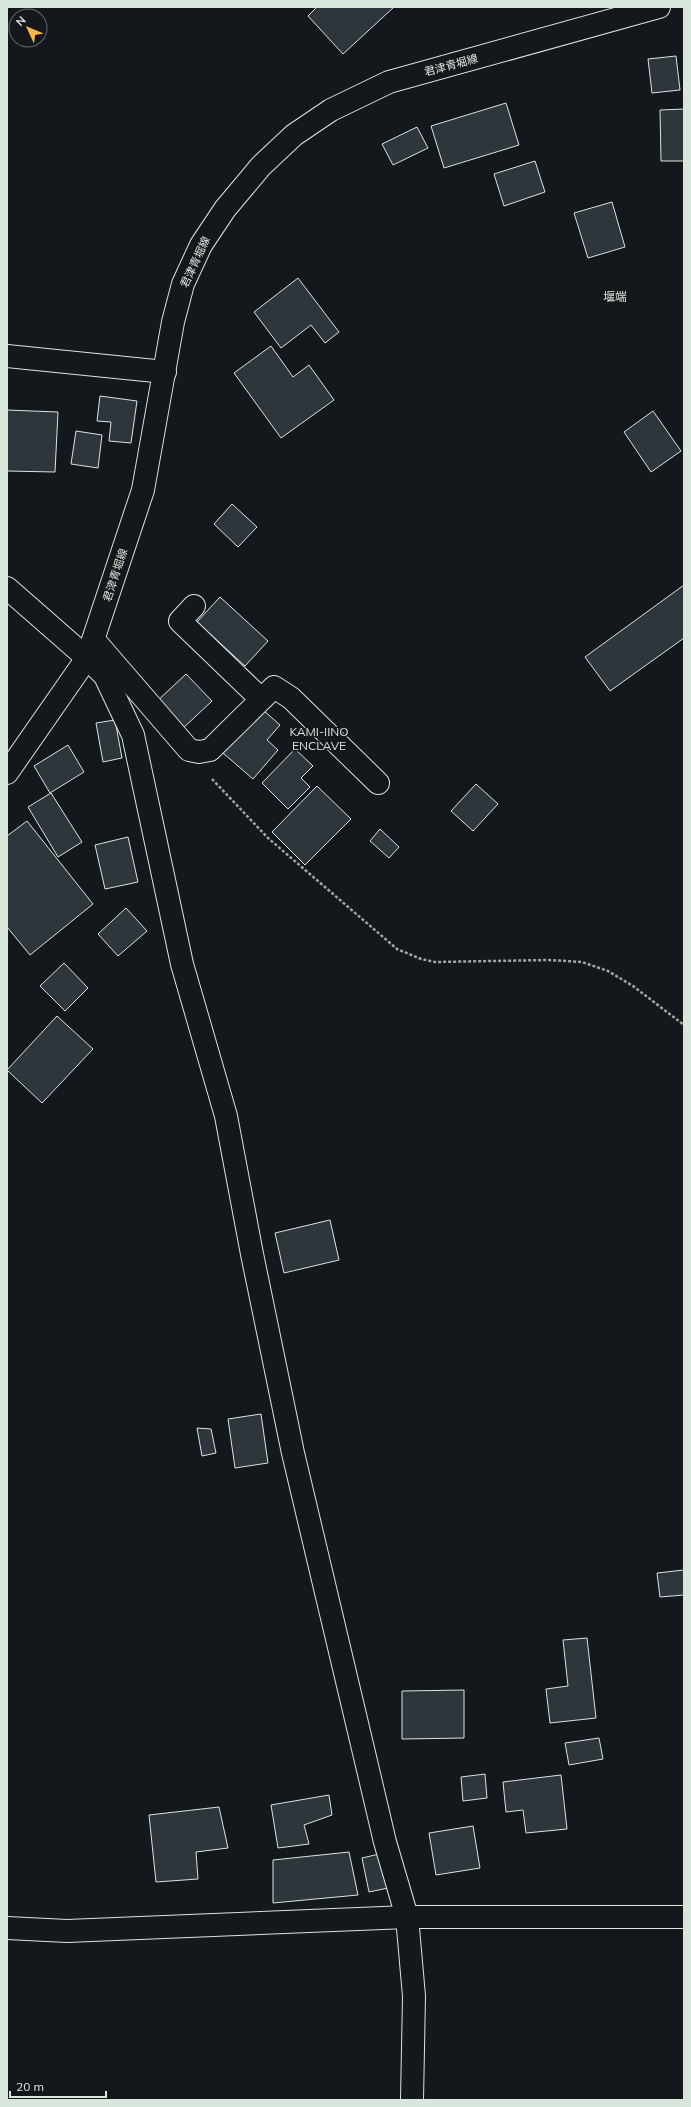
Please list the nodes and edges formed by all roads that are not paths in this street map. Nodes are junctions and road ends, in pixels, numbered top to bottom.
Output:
1 (659, 7) edge
2 (7, 356) edge
3 (165, 372) junction
4 (7, 588) edge
5 (194, 606) dead end
6 (90, 649) junction
7 (267, 693) junction
8 (7, 773) edge
9 (378, 783) dead end
10 (407, 1917) junction
11 (684, 1917) edge
12 (7, 1928) edge
13 (412, 2100) edge

1 - 3 street, 君津青堀線
2 - 3 street
3 - 6 street, 君津青堀線
4 - 6 street
5 - 7 street
6 - 7 street
6 - 8 street, 君津青堀線
6 - 10 street
7 - 9 street
10 - 11 street
10 - 12 street
10 - 13 street

